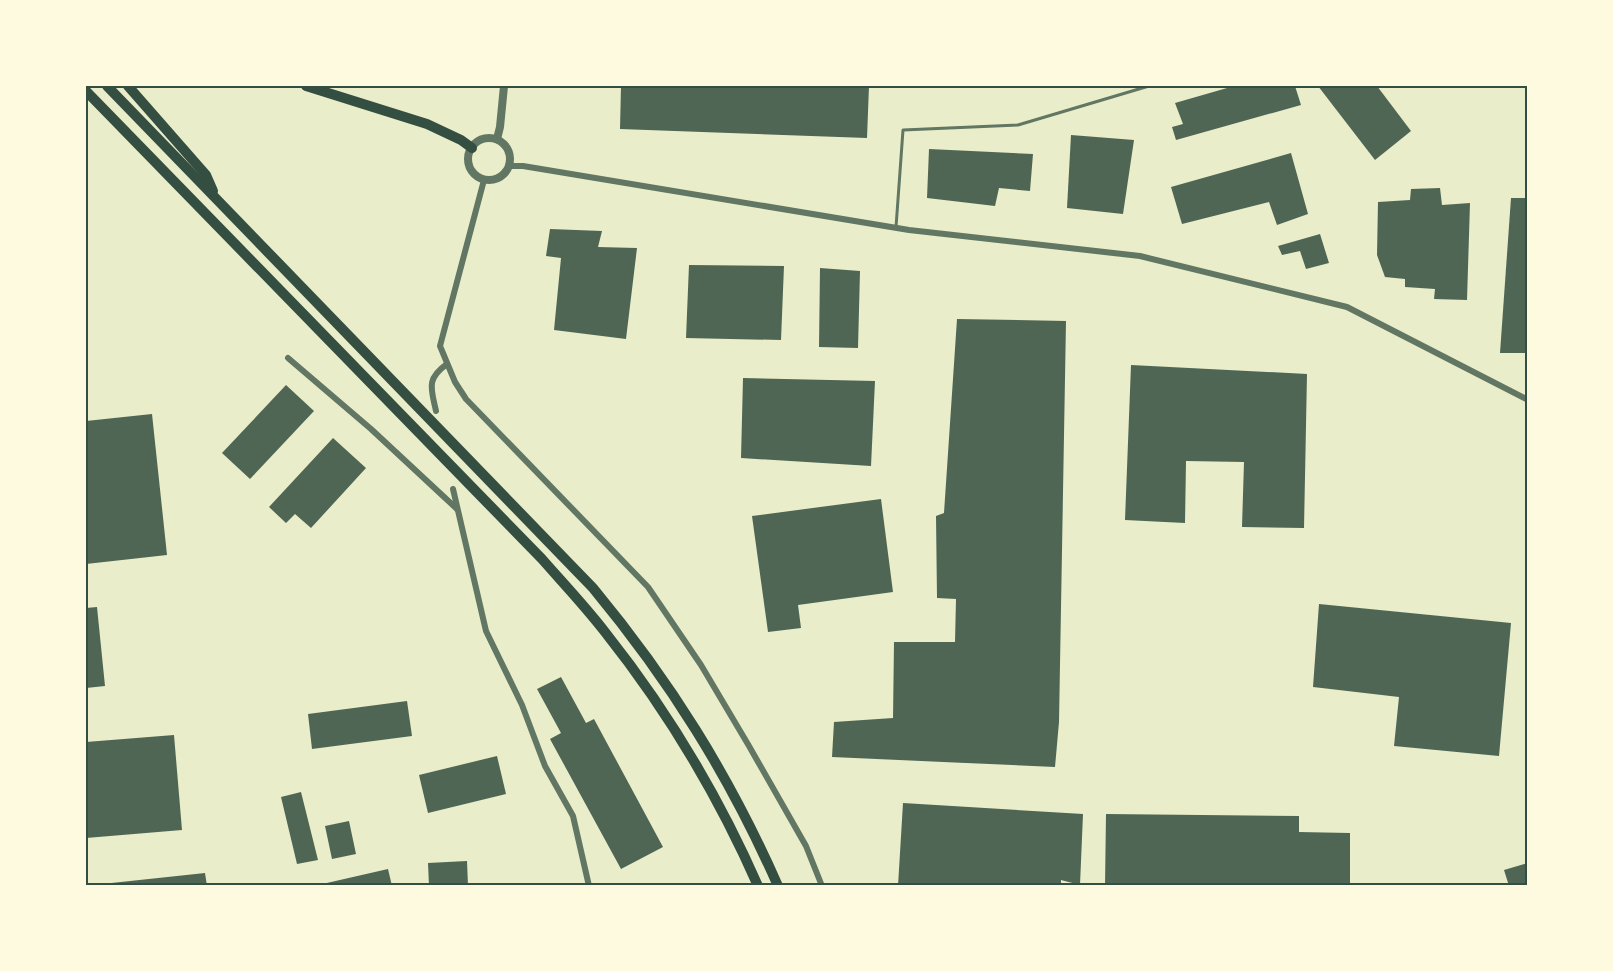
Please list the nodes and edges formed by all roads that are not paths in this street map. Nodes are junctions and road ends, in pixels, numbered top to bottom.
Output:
1 (107, 86) edge
2 (128, 86) edge
3 (306, 86) edge
4 (504, 86) edge
5 (1149, 86) edge
6 (86, 91) edge
7 (497, 139) junction
8 (472, 148) junction
9 (509, 166) junction
10 (484, 180) junction
11 (215, 197) junction
12 (896, 228) junction
13 (288, 358) dead end
14 (447, 364) junction
15 (1527, 400) edge
16 (436, 411) dead end
17 (453, 489) dead end
18 (458, 509) junction
19 (589, 885) edge
20 (759, 885) edge
21 (778, 885) edge
22 (822, 885) edge

1 - 11 highway
2 - 11 highway
3 - 8 highway
4 - 7 street
5 - 12 lane
6 - 20 highway
7 - 8 street
7 - 9 street
8 - 10 street
9 - 10 street
9 - 12 street
10 - 14 street
11 - 21 highway
12 - 15 street
13 - 18 street
14 - 16 street
14 - 22 street
17 - 18 street
18 - 19 street

